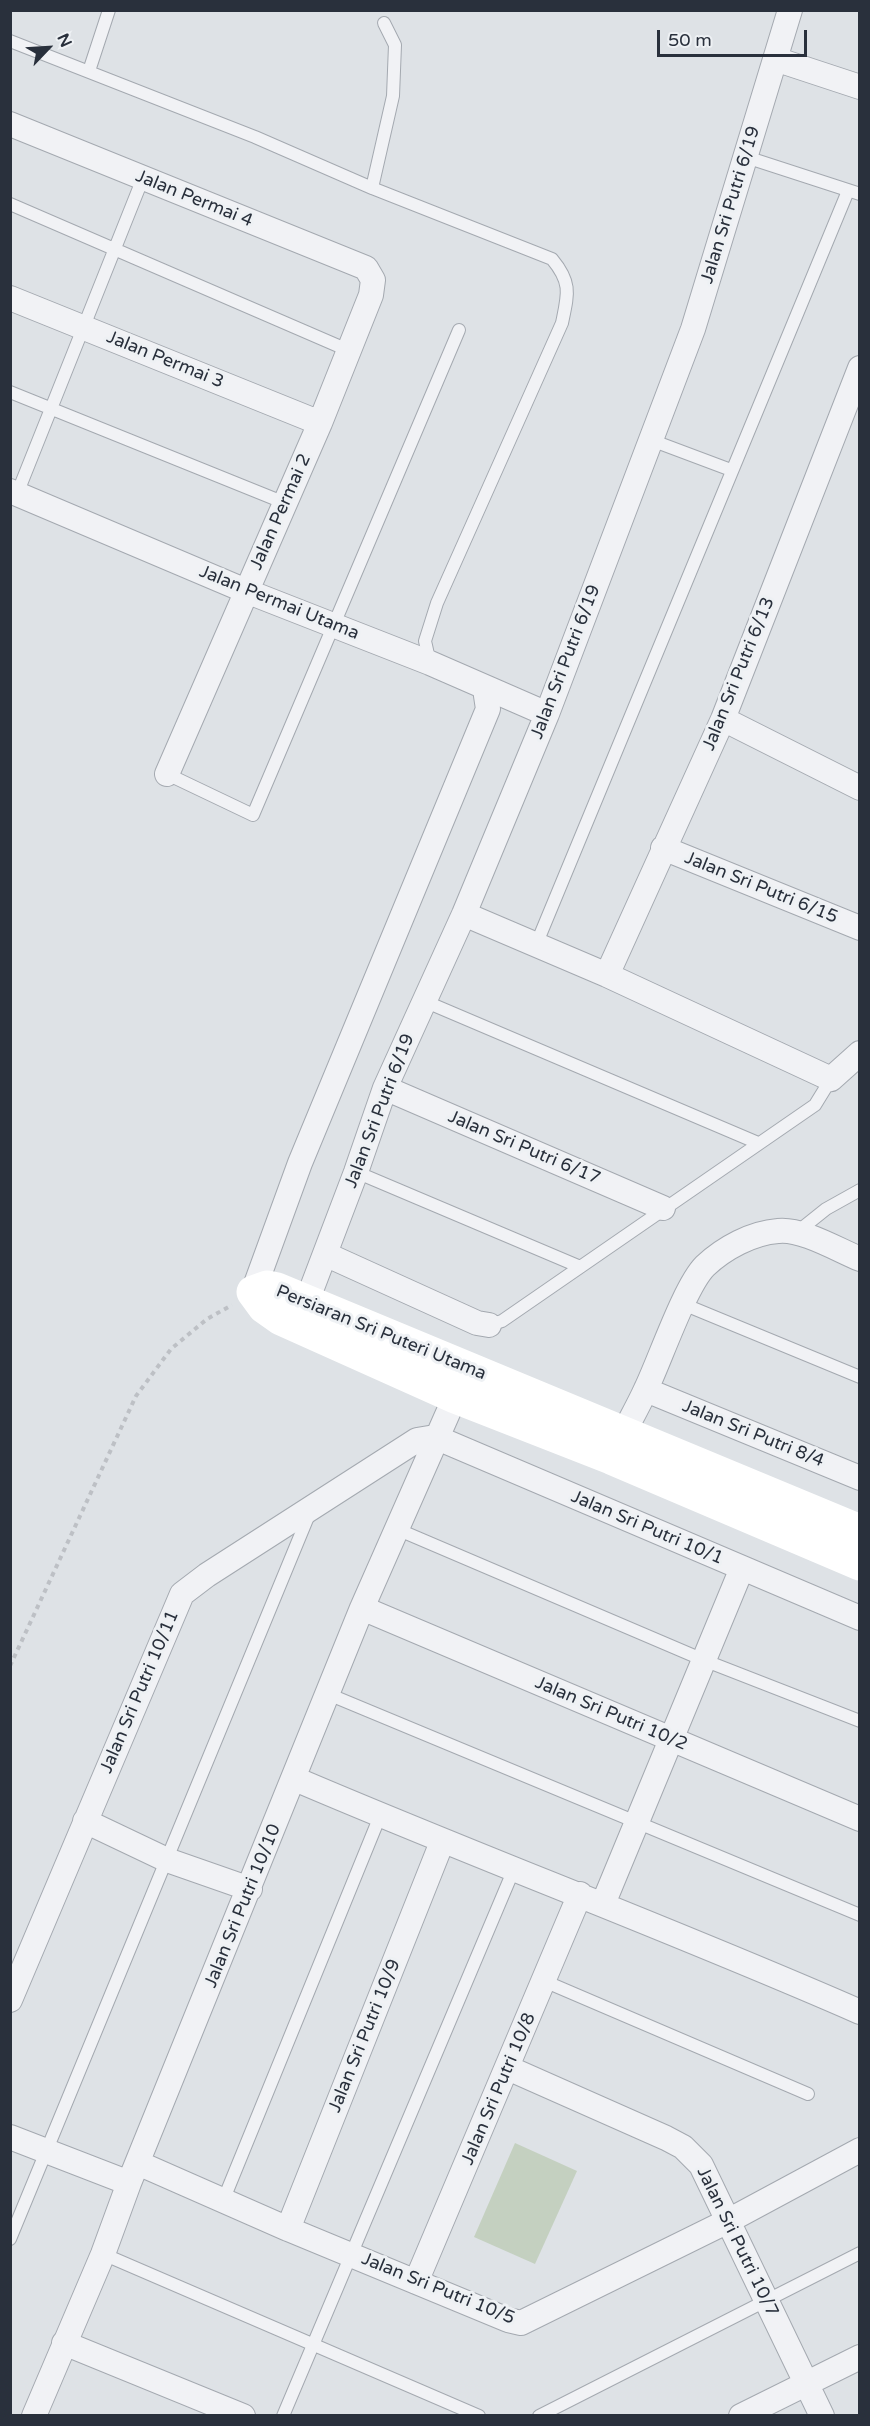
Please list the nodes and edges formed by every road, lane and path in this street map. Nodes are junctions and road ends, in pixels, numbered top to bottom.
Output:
1 (109, 10) edge
2 (790, 10) edge
3 (384, 23) dead end
4 (10, 41) edge
5 (775, 58) junction
6 (89, 71) junction
7 (860, 87) edge
8 (10, 124) edge
9 (746, 157) junction
10 (143, 178) junction
11 (372, 188) junction
12 (854, 192) edge
13 (10, 204) edge
14 (114, 251) junction
15 (373, 280) joint
16 (10, 298) edge
17 (84, 328) junction
18 (459, 330) dead end
19 (350, 351) junction
20 (860, 368) edge
21 (10, 392) edge
22 (51, 408) junction
23 (320, 423) junction
24 (651, 440) junction
25 (731, 470) junction
26 (14, 492) edge
27 (285, 503) junction
28 (246, 591) junction
29 (332, 625) junction
30 (430, 663) junction
31 (485, 689) junction
32 (547, 714) junction
33 (723, 718) junction
34 (167, 774) joint
35 (860, 788) edge
36 (663, 848) junction
37 (464, 914) junction
38 (860, 928) edge
39 (536, 945) junction
40 (607, 975) junction
41 (424, 1001) junction
42 (860, 1053) edge
43 (831, 1079) junction
44 (385, 1088) junction
45 (758, 1143) junction
46 (356, 1172) junction
47 (860, 1190) edge
48 (663, 1208) junction
49 (796, 1233) junction
50 (325, 1254) junction
51 (860, 1259) edge
52 (578, 1266) junction
53 (253, 1292) junction
54 (307, 1301) junction
55 (683, 1304) junction
56 (489, 1325) joint
57 (860, 1377) edge
58 (646, 1390) junction
59 (455, 1397) junction
60 (435, 1437) junction
61 (617, 1446) junction
62 (860, 1478) edge
63 (312, 1508) junction
64 (399, 1530) junction
65 (860, 1531) edge
66 (860, 1564) edge
67 (742, 1568) junction
68 (362, 1608) junction
69 (860, 1618) edge
70 (706, 1661) junction
71 (10, 1666) edge
72 (328, 1694) junction
73 (860, 1721) edge
74 (673, 1741) junction
75 (295, 1779) junction
76 (380, 1816) junction
77 (860, 1819) edge
78 (85, 1821) junction
79 (638, 1822) junction
80 (442, 1842) junction
81 (167, 1860) junction
82 (514, 1869) junction
83 (250, 1889) junction
84 (580, 1894) junction
85 (603, 1904) junction
86 (860, 1915) edge
87 (544, 1981) junction
88 (10, 2000) edge
89 (860, 2012) edge
90 (508, 2068) junction
91 (808, 2094) dead end
92 (10, 2137) edge
93 (860, 2150) edge
94 (48, 2151) junction
95 (133, 2173) junction
96 (223, 2201) junction
97 (728, 2221) junction
98 (288, 2229) junction
99 (10, 2239) edge
100 (860, 2253) edge
101 (103, 2254) junction
102 (353, 2255) junction
103 (416, 2282) junction
104 (766, 2300) junction
105 (64, 2343) junction
106 (314, 2344) junction
107 (860, 2357) edge
108 (806, 2383) junction
109 (34, 2415) edge
110 (243, 2415) edge
111 (283, 2415) edge
112 (479, 2415) edge
113 (539, 2415) edge
114 (741, 2415) edge
115 (822, 2415) edge

1 - 6 lane
2 - 5 street, Jalan Sri Putri 6/19
3 - 11 lane
4 - 6 lane
5 - 7 street
5 - 9 street, Jalan Sri Putri 6/19
6 - 11 lane
8 - 10 street, Jalan Permai 4
9 - 12 lane
9 - 24 street, Jalan Sri Putri 6/19
10 - 14 lane
10 - 15 street, Jalan Permai 4
11 - 30 lane
12 - 25 lane
13 - 14 lane
14 - 17 lane
14 - 19 lane
15 - 19 street, Jalan Permai 2
16 - 17 street, Jalan Permai 3
17 - 22 lane
17 - 23 street, Jalan Permai 3
18 - 29 lane
19 - 23 street, Jalan Permai 2
20 - 33 street, Jalan Sri Putri 6/13
21 - 22 lane
22 - 26 lane
22 - 27 lane
23 - 27 street, Jalan Permai 2
24 - 25 lane
24 - 32 street, Jalan Sri Putri 6/19
25 - 39 lane
26 - 28 street, Jalan Permai Utama
27 - 28 street, Jalan Permai 2
28 - 29 street, Jalan Permai Utama
28 - 34 street, Jalan Permai 2
29 - 30 street, Jalan Permai Utama
29 - 34 lane
30 - 31 street, Jalan Permai Utama
31 - 32 street, Jalan Permai Utama
31 - 53 street
32 - 37 street, Jalan Sri Putri 6/19
33 - 35 street
33 - 36 street, Jalan Sri Putri 6/13
36 - 38 street, Jalan Sri Putri 6/15
36 - 40 street, Jalan Sri Putri 6/13
37 - 39 street
37 - 41 street, Jalan Sri Putri 6/19
39 - 40 street
40 - 43 street
41 - 44 street, Jalan Sri Putri 6/19
41 - 45 lane
42 - 43 street
43 - 45 lane
44 - 46 street, Jalan Sri Putri 6/19
44 - 48 street, Jalan Sri Putri 6/17
45 - 48 lane
46 - 50 street, Jalan Sri Putri 6/19
46 - 52 lane
47 - 49 lane
48 - 52 lane
49 - 51 street
49 - 55 street
50 - 54 street, Jalan Sri Putri 6/19
50 - 56 street
52 - 56 lane
53 - 54 street, Persiaran Sri Puteri Utama
53 - 59 street, Persiaran Sri Puteri Utama
53 - 71 path
54 - 61 street, Persiaran Sri Puteri Utama
55 - 57 lane
55 - 58 street
58 - 61 street
58 - 62 street, Jalan Sri Putri 8/4
59 - 60 street, Jalan Sri Putri 10/10
59 - 61 street, Persiaran Sri Puteri Utama
60 - 63 street, Jalan Sri Putri 10/11
60 - 64 street, Jalan Sri Putri 10/10
60 - 67 street, Jalan Sri Putri 10/1
61 - 65 street, Persiaran Sri Puteri Utama
61 - 66 street, Persiaran Sri Puteri Utama
63 - 78 street, Jalan Sri Putri 10/11
63 - 81 lane
64 - 68 street, Jalan Sri Putri 10/10
64 - 70 lane
67 - 69 street, Jalan Sri Putri 10/1
67 - 70 street
68 - 72 street, Jalan Sri Putri 10/10
68 - 74 street, Jalan Sri Putri 10/2
70 - 73 lane
70 - 74 street
72 - 75 street, Jalan Sri Putri 10/10
72 - 79 lane
74 - 77 street, Jalan Sri Putri 10/2
74 - 79 street
75 - 76 street
75 - 83 street, Jalan Sri Putri 10/10
76 - 80 street
76 - 96 lane
78 - 81 street
78 - 88 street, Jalan Sri Putri 10/11
79 - 85 street
79 - 86 lane
80 - 82 street
80 - 98 street, Jalan Sri Putri 10/9
81 - 83 street
81 - 94 lane
82 - 84 street
82 - 102 lane
83 - 95 street, Jalan Sri Putri 10/10
84 - 85 street
84 - 87 street, Jalan Sri Putri 10/8
85 - 89 street
87 - 90 street, Jalan Sri Putri 10/8
87 - 91 lane
90 - 97 street, Jalan Sri Putri 10/7
90 - 103 street, Jalan Sri Putri 10/8
92 - 94 street, Jalan Sri Putri 10/5
93 - 97 street, Jalan Sri Putri 10/5
94 - 95 street, Jalan Sri Putri 10/5
94 - 99 lane
95 - 96 street, Jalan Sri Putri 10/5
95 - 101 street, Jalan Sri Putri 10/10
96 - 98 street, Jalan Sri Putri 10/5
97 - 103 street, Jalan Sri Putri 10/5
97 - 104 street, Jalan Sri Putri 10/7
98 - 102 street, Jalan Sri Putri 10/5
100 - 104 lane
101 - 105 street, Jalan Sri Putri 10/10
101 - 106 lane
102 - 103 street, Jalan Sri Putri 10/5
102 - 106 lane
104 - 108 street, Jalan Sri Putri 10/7
104 - 113 lane
105 - 109 street, Jalan Sri Putri 10/10
105 - 110 street
106 - 111 lane
106 - 112 lane
107 - 108 street
108 - 114 street
108 - 115 street, Jalan Sri Putri 10/7

